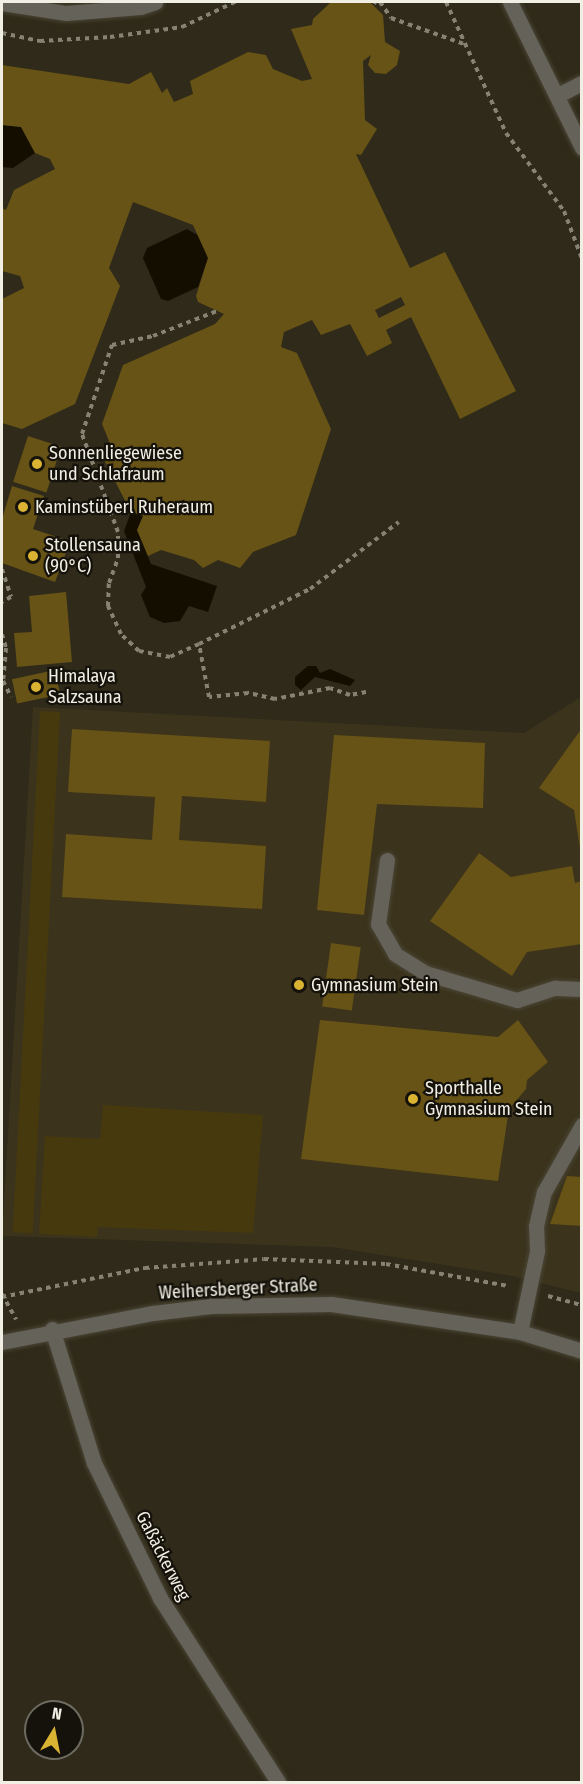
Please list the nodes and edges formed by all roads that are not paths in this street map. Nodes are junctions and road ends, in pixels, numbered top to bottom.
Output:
1 (154, 2) edge
2 (510, 2) edge
3 (2, 3) edge
4 (582, 83) edge
5 (558, 95) junction
6 (582, 148) edge
7 (387, 860) dead end
8 (582, 990) edge
9 (582, 1125) edge
10 (52, 1329) junction
11 (520, 1332) junction
12 (2, 1342) edge
13 (582, 1351) edge
14 (278, 1782) edge

1 - 3 street
2 - 5 street
4 - 5 street
5 - 6 street
7 - 8 street
9 - 11 street
10 - 11 street, Weihersberger Straße
10 - 12 street, Weihersberger Straße
10 - 14 street, Gaßäckerweg
11 - 13 street, Weihersberger Straße

